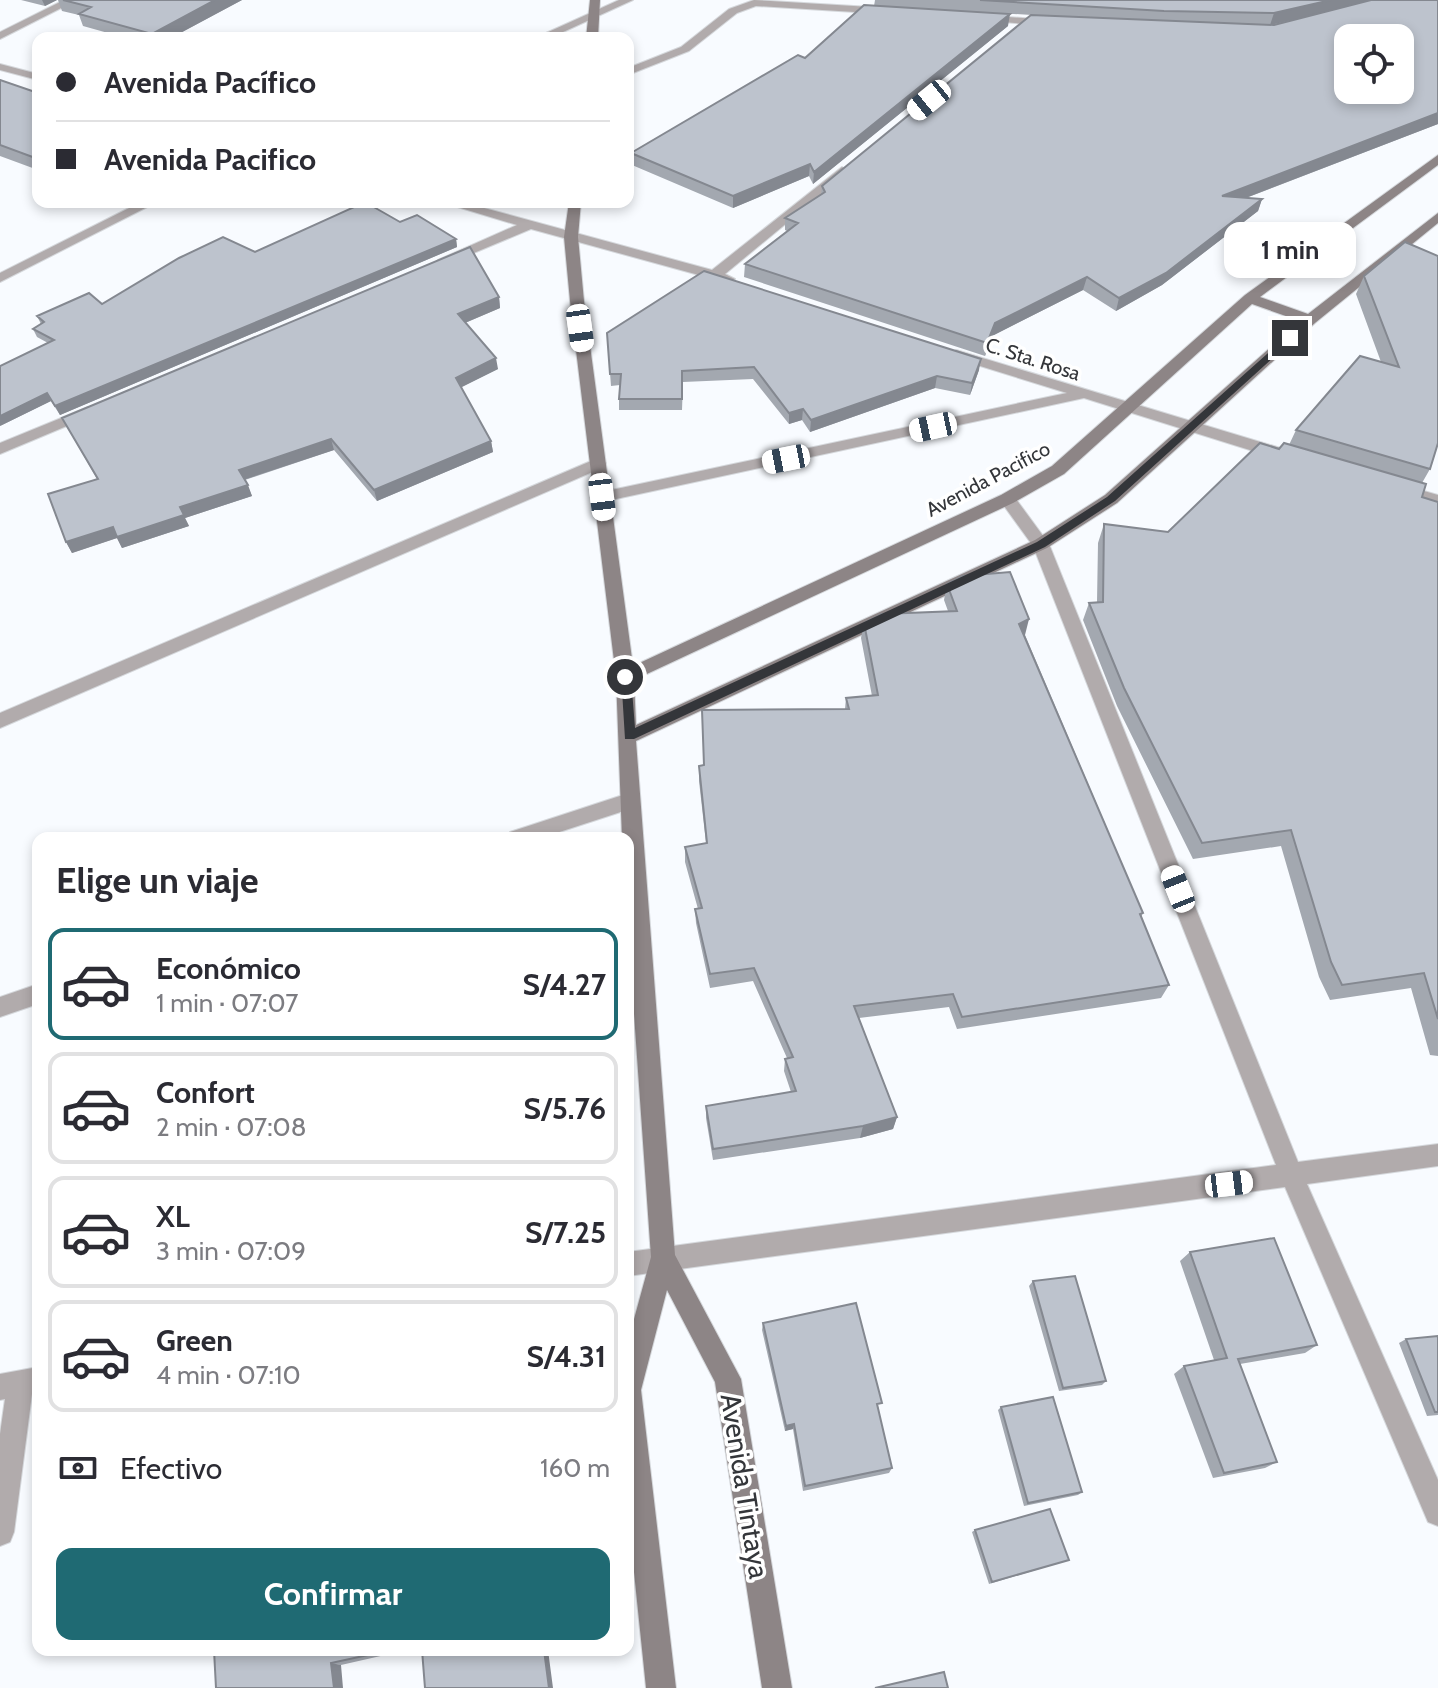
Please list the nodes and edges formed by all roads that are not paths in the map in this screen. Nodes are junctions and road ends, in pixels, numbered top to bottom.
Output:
1 (72, 0) edge
2 (595, 0) edge
3 (628, 0) edge
4 (904, 12) edge
5 (595, 16) junction
6 (964, 17) edge
7 (1024, 22) junction
8 (1070, 24) edge
9 (556, 32) edge
10 (593, 32) edge
11 (1012, 32) edge
12 (0, 36) edge
13 (0, 67) edge
14 (634, 70) edge
15 (32, 75) edge
16 (1438, 159) edge
17 (851, 164) edge
18 (139, 208) edge
19 (467, 208) edge
20 (574, 208) edge
21 (1438, 217) edge
22 (527, 226) junction
23 (571, 237) junction
24 (424, 269) edge
25 (715, 275) junction
26 (0, 278) edge
27 (746, 285) edge
28 (1250, 298) junction
29 (1310, 320) junction
30 (943, 350) edge
31 (1079, 395) junction
32 (102, 406) edge
33 (1125, 409) junction
34 (1191, 428) junction
35 (0, 449) edge
36 (1293, 458) edge
37 (598, 463) junction
38 (1380, 484) edge
39 (602, 497) junction
40 (1007, 499) junction
41 (1438, 501) edge
42 (1041, 544) junction
43 (625, 677) junction
44 (0, 721) edge
45 (630, 736) junction
46 (629, 801) junction
47 (535, 832) edge
48 (631, 832) edge
49 (634, 868) edge
50 (32, 996) edge
51 (0, 1007) edge
52 (1438, 1155) edge
53 (1292, 1176) junction
54 (663, 1257) junction
55 (634, 1263) edge
56 (634, 1367) edge
57 (19, 1384) edge
58 (634, 1444) edge
59 (1438, 1512) edge
60 (0, 1532) edge
61 (661, 1688) edge
62 (777, 1688) edge

1 - 12 street
2 - 5 main road
3 - 5 street
4 - 14 street
5 - 9 street
5 - 10 main road
6 - 7 street
7 - 8 street
7 - 11 street
13 - 15 street
16 - 28 main road, Avenida Pacifico
17 - 25 street
18 - 26 street
19 - 22 street
20 - 23 main road
21 - 29 main road
22 - 23 street
22 - 24 street
23 - 25 street
23 - 37 main road
25 - 27 street
28 - 29 main road
28 - 33 main road, Avenida Pacifico
29 - 34 main road
30 - 31 street, C. Sta. Rosa
31 - 33 street, C. Sta. Rosa
31 - 39 street
32 - 35 street
33 - 34 street, C. Sta. Rosa
33 - 40 main road, Avenida Pacifico
34 - 36 street, C. Sta. Rosa
34 - 42 main road
37 - 39 main road
37 - 44 street
38 - 41 street
39 - 43 main road
40 - 42 street
40 - 43 main road, Avenida Pacifico
42 - 45 main road
42 - 53 street
43 - 45 main road
45 - 46 main road
46 - 47 street
46 - 48 main road
49 - 54 main road
50 - 51 street
52 - 53 street
53 - 54 street
53 - 59 street
54 - 55 street
54 - 56 main road
54 - 62 main road, Avenida Tintaya
57 - 60 street
58 - 61 main road

